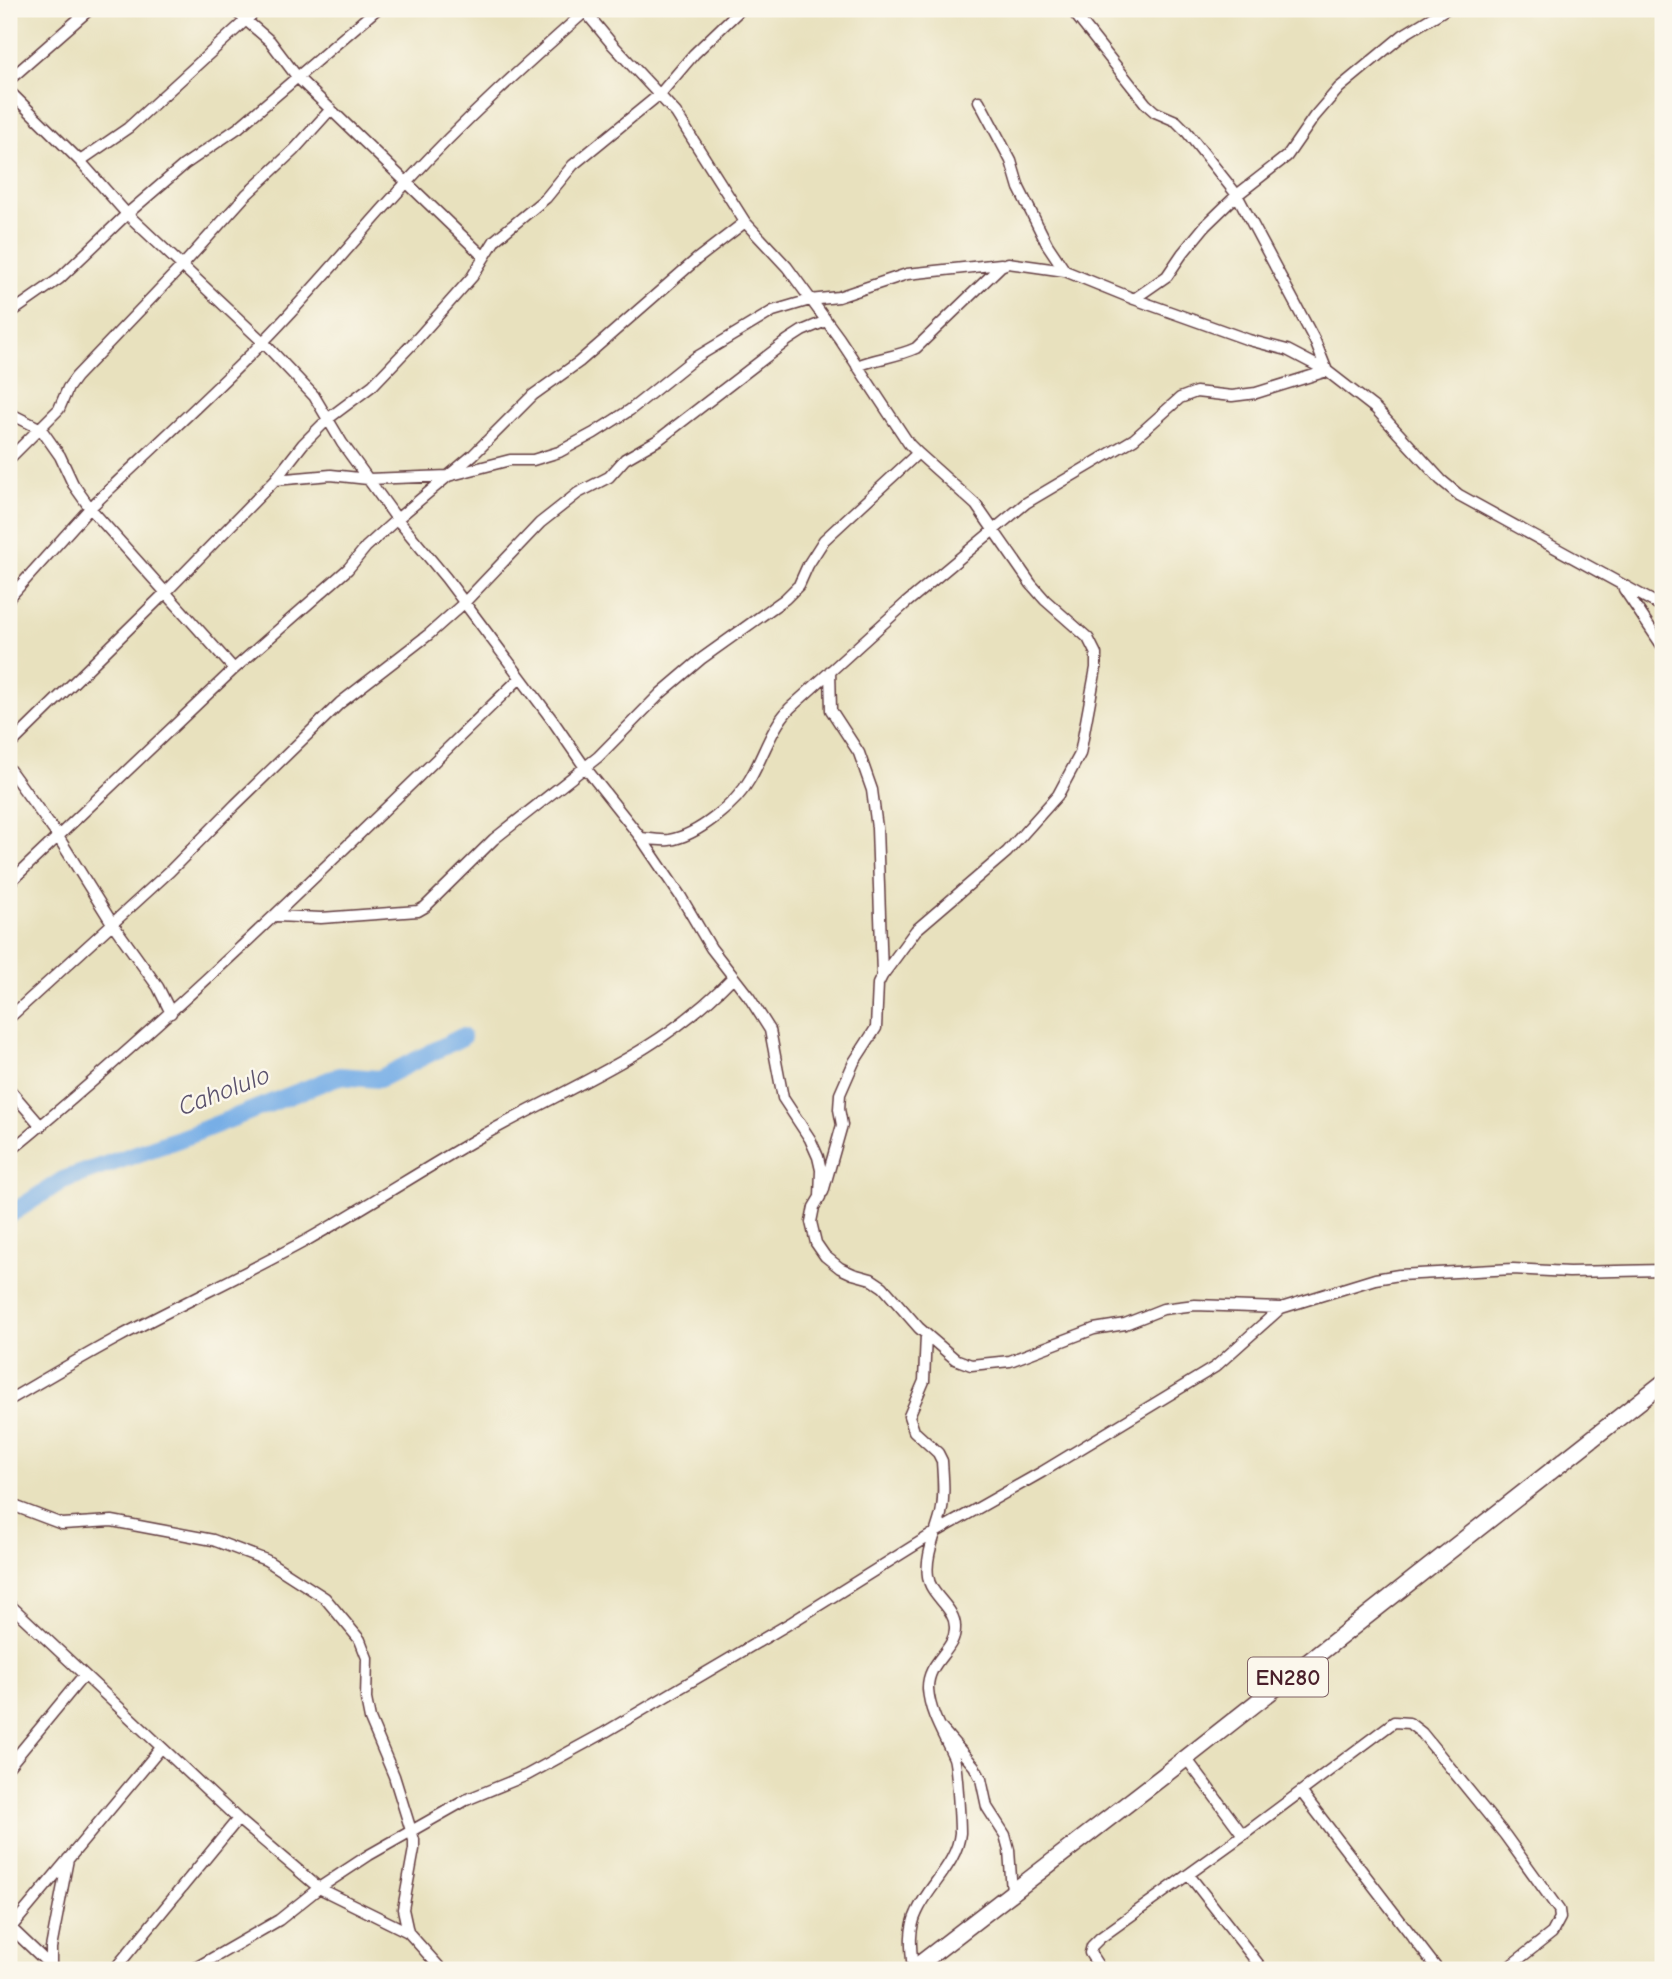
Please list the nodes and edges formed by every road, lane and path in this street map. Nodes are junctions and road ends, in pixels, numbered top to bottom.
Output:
1 (90, 9) edge
2 (233, 9) edge
3 (258, 9) edge
4 (377, 9) edge
5 (585, 9) edge
6 (741, 9) edge
7 (1071, 9) edge
8 (1446, 9) edge
9 (245, 21) junction
10 (298, 78) junction
11 (9, 80) edge
12 (9, 91) edge
13 (660, 94) junction
14 (979, 101) dead end
15 (331, 109) junction
16 (80, 162) junction
17 (407, 182) junction
18 (1237, 195) junction
19 (127, 214) junction
20 (745, 222) junction
21 (483, 256) junction
22 (1008, 263) junction
23 (182, 266) junction
24 (1065, 271) junction
25 (1135, 299) junction
26 (810, 300) junction
27 (9, 314) edge
28 (826, 321) junction
29 (263, 342) junction
30 (857, 366) junction
31 (1327, 371) junction
32 (9, 413) edge
33 (329, 418) junction
34 (41, 429) junction
35 (918, 453) junction
36 (9, 459) edge
37 (448, 476) junction
38 (368, 479) junction
39 (275, 480) junction
40 (90, 508) junction
41 (397, 519) junction
42 (994, 529) junction
43 (1622, 585) junction
44 (165, 593) junction
45 (9, 598) edge
46 (464, 603) junction
47 (1663, 607) edge
48 (1663, 647) edge
49 (234, 669) junction
50 (830, 671) junction
51 (520, 678) junction
52 (9, 746) edge
53 (584, 766) junction
54 (9, 769) edge
55 (57, 835) junction
56 (641, 838) junction
57 (9, 883) edge
58 (276, 916) junction
59 (112, 923) junction
60 (882, 976) junction
61 (733, 977) junction
62 (171, 1013) junction
63 (9, 1018) edge
64 (9, 1089) edge
65 (41, 1126) junction
66 (9, 1152) edge
67 (820, 1196) junction
68 (1663, 1270) edge
69 (1280, 1308) junction
70 (926, 1334) junction
71 (1663, 1382) edge
72 (9, 1400) edge
73 (9, 1504) edge
74 (936, 1532) junction
75 (9, 1605) edge
76 (84, 1675) junction
77 (936, 1722) junction
78 (161, 1748) junction
79 (1186, 1758) junction
80 (9, 1766) edge
81 (1301, 1793) junction
82 (238, 1819) junction
83 (411, 1831) junction
84 (1243, 1835) junction
85 (68, 1859) junction
86 (1189, 1875) junction
87 (318, 1888) junction
88 (1012, 1892) junction
89 (9, 1928) edge
90 (408, 1932) junction
91 (53, 1969) edge
92 (114, 1970) edge
93 (192, 1970) edge
94 (442, 1970) edge
95 (913, 1970) edge
96 (1101, 1970) edge
97 (1263, 1970) edge
98 (1438, 1970) edge
99 (1504, 1970) edge

1 - 11 street
2 - 9 street
3 - 9 street
4 - 10 street
5 - 13 street
5 - 17 street
6 - 13 street
7 - 18 street
8 - 18 street
9 - 10 street
9 - 16 street
10 - 15 street
10 - 19 street
12 - 16 street
13 - 20 street
13 - 21 street
14 - 24 street
15 - 17 street
15 - 23 street
16 - 19 street
17 - 21 street
17 - 29 street
18 - 25 street
18 - 31 street
19 - 23 street
19 - 27 street
20 - 26 street
20 - 37 street
21 - 33 street
22 - 24 street
22 - 26 street
22 - 30 street
23 - 29 street
23 - 34 street
24 - 25 street
25 - 31 street
26 - 28 street
26 - 37 street
28 - 30 street
28 - 46 street
29 - 33 street
29 - 40 street
30 - 35 street
31 - 42 street
31 - 43 street
32 - 34 street
33 - 38 street
33 - 39 street
34 - 36 street
34 - 40 street
35 - 42 street
35 - 53 street
37 - 38 street
37 - 41 street
38 - 39 street
38 - 41 street
39 - 44 street
40 - 44 street
40 - 45 street
41 - 46 street
41 - 49 street
42 - 50 street
42 - 60 street
43 - 47 street
43 - 48 street
44 - 49 street
44 - 52 street
46 - 51 street
46 - 59 street
49 - 55 street
50 - 56 street
50 - 60 street
51 - 53 street
51 - 58 street
53 - 56 street
53 - 58 street
54 - 55 street
55 - 57 street
55 - 59 street
56 - 61 street
58 - 62 street
59 - 62 street
59 - 63 street
60 - 67 street
61 - 67 street
61 - 72 street
62 - 65 street
64 - 65 street
65 - 66 street
67 - 70 street
68 - 69 street
69 - 70 street
69 - 74 street
70 - 74 street
71 - 79 main road, EN280
73 - 83 street
74 - 77 street
74 - 83 street
75 - 76 street
76 - 78 street
76 - 80 street
77 - 88 street
77 - 95 street
78 - 82 street
78 - 85 street
79 - 84 street
79 - 88 main road, EN280
81 - 84 street
81 - 98 street
81 - 99 street
82 - 87 street
82 - 92 street
83 - 87 street
83 - 90 street
84 - 86 street
85 - 89 street
85 - 91 street
86 - 96 street
86 - 97 street
87 - 90 street
87 - 93 street
88 - 95 main road, EN280
89 - 91 street
90 - 94 street

